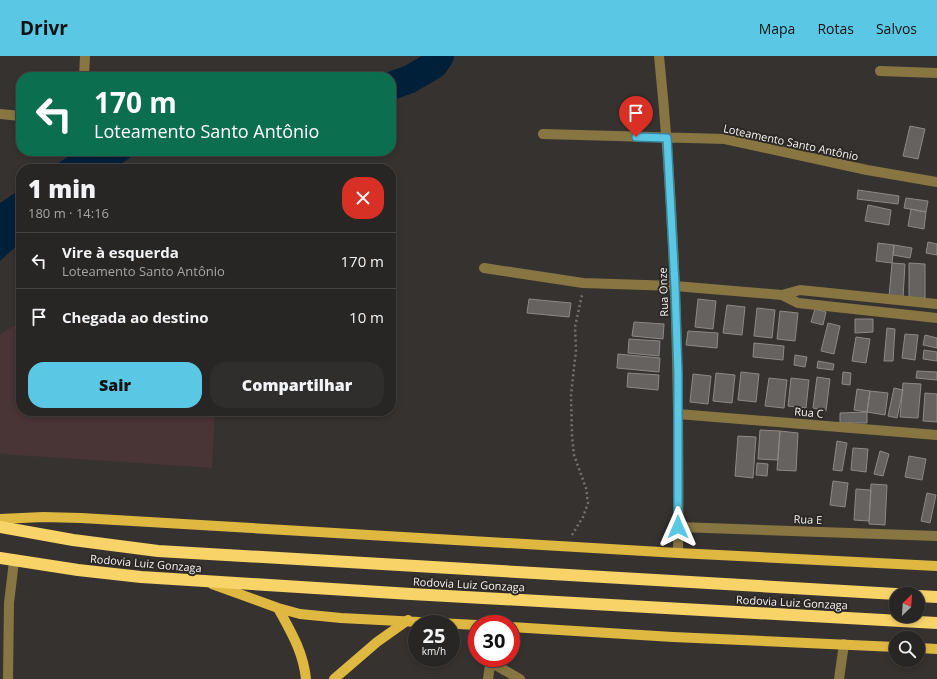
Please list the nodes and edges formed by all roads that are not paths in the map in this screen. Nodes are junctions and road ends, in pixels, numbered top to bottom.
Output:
1 (85, 56) edge
2 (659, 56) edge
3 (880, 71) dead end
4 (84, 72) edge
5 (937, 73) edge
6 (0, 114) edge
7 (16, 116) edge
8 (543, 134) dead end
9 (667, 138) junction
10 (937, 182) edge
11 (484, 268) dead end
12 (675, 286) junction
13 (782, 294) junction
14 (937, 304) edge
15 (937, 318) edge
16 (678, 414) junction
17 (937, 435) edge
18 (0, 519) edge
19 (0, 527) edge
20 (678, 527) junction
21 (937, 536) edge
22 (678, 553) junction
23 (0, 558) edge
24 (14, 561) junction
25 (937, 566) edge
26 (207, 582) junction
27 (889, 594) edge
28 (925, 596) edge
29 (937, 597) edge
30 (278, 608) junction
31 (408, 620) joint
32 (937, 623) edge
33 (520, 628) edge
34 (844, 644) junction
35 (889, 647) edge
36 (925, 648) edge
37 (937, 649) edge
38 (489, 667) edge
39 (501, 667) edge
40 (8, 679) edge
41 (306, 679) edge
42 (334, 679) edge
43 (488, 679) edge
44 (520, 679) edge
45 (839, 679) edge

1 - 4 street
2 - 9 street, Rua Onze
3 - 5 street
6 - 7 street
8 - 9 street, Loteamento Santo Antônio
9 - 10 street, Loteamento Santo Antônio
9 - 12 street, Rua Onze
11 - 12 street
12 - 13 street
12 - 16 street, Rua Onze
13 - 14 street
13 - 15 street
16 - 17 street, Rua C
16 - 20 street, Rua Onze
18 - 22 main road
19 - 27 highway, Rodovia Luiz Gonzaga
20 - 21 street, Rua E
20 - 22 street, Rua Onze
22 - 25 main road
23 - 24 highway, Rodovia Luiz Gonzaga
24 - 26 highway, Rodovia Luiz Gonzaga
24 - 40 street
26 - 30 main road
26 - 32 highway, Rodovia Luiz Gonzaga
28 - 29 highway
30 - 31 main road
30 - 41 main road
31 - 42 main road
33 - 34 main road
34 - 35 main road
34 - 45 street
36 - 37 main road
38 - 43 street
39 - 44 street

